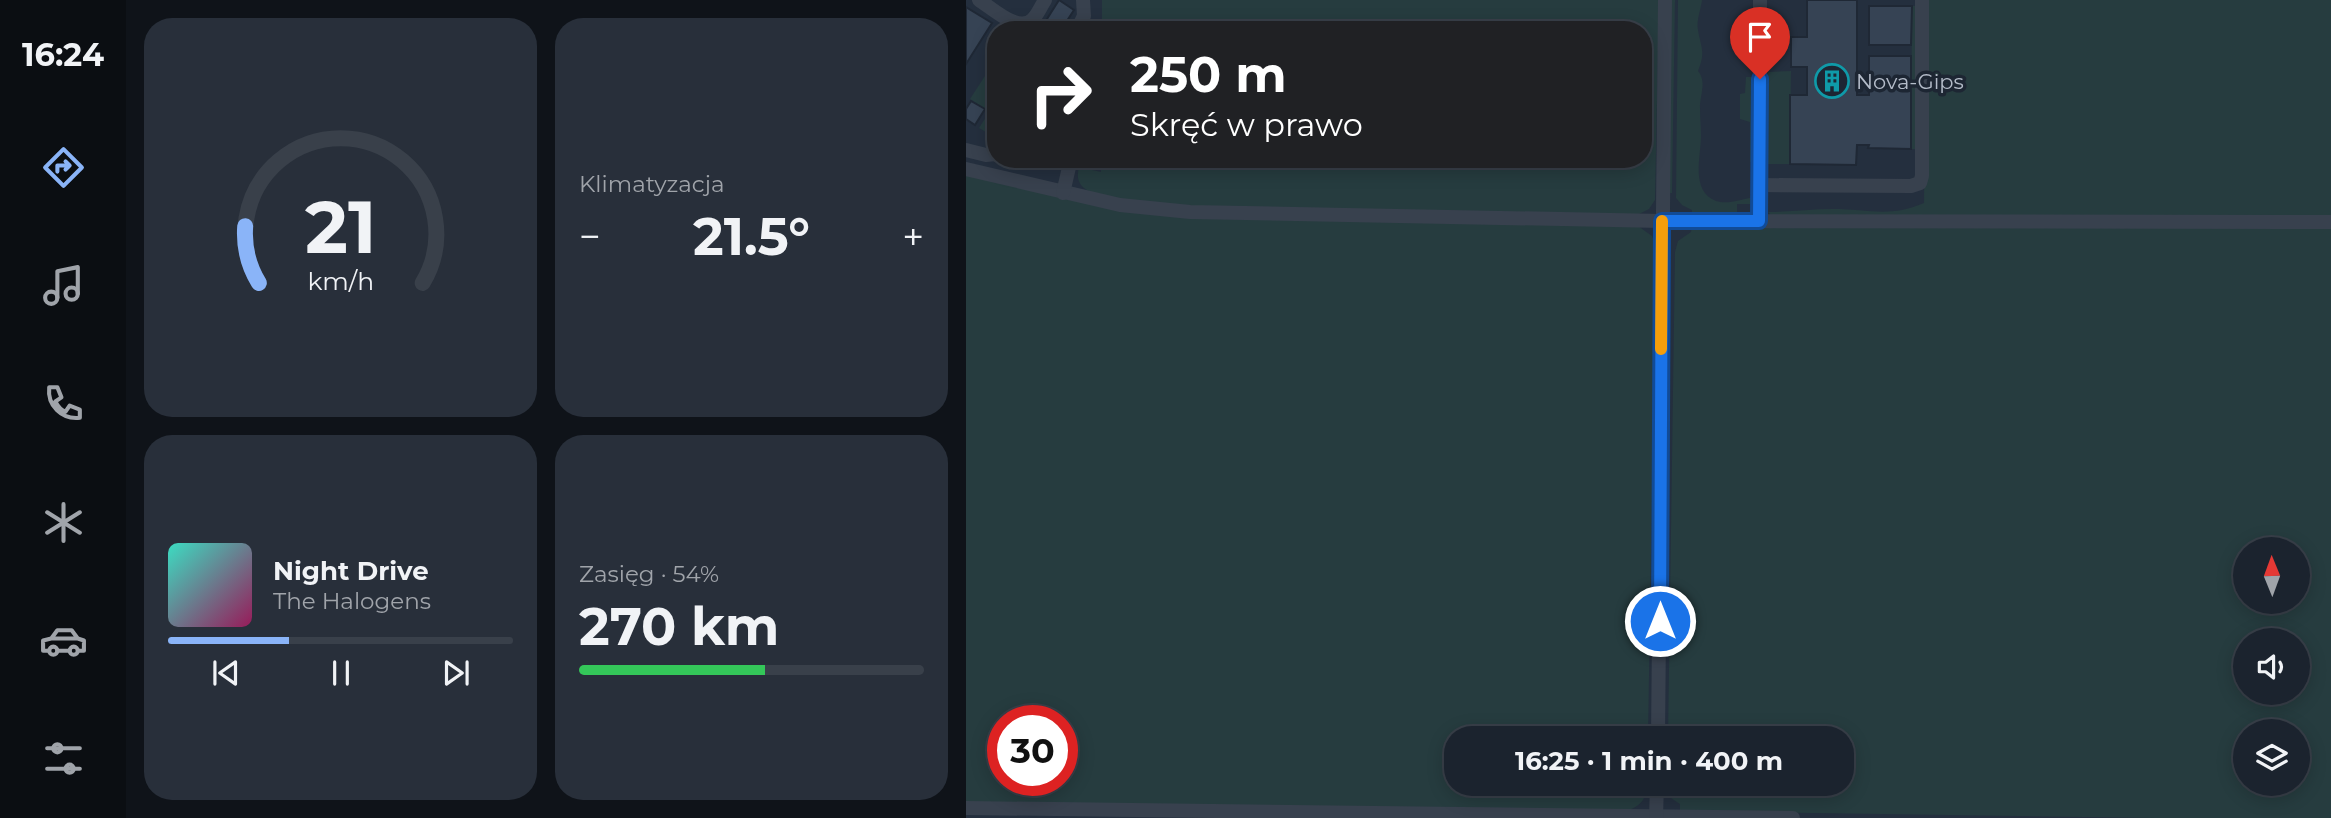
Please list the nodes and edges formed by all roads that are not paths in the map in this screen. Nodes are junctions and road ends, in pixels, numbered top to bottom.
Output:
1 (979, 0) edge
2 (1045, 0) edge
3 (1083, 0) edge
4 (1665, 0) edge
5 (1760, 0) edge
6 (1922, 0) edge
7 (1014, 21) edge
8 (1030, 21) edge
9 (1084, 21) edge
10 (966, 150) edge
11 (987, 155) edge
12 (1069, 168) edge
13 (966, 169) edge
14 (1759, 185) junction
15 (1063, 192) junction
16 (1662, 221) junction
17 (1759, 221) junction
18 (2331, 222) edge
19 (1658, 726) edge
20 (1657, 796) edge
21 (966, 808) edge
22 (1656, 817) edge
23 (1793, 818) edge

1 - 7 street
2 - 8 street
3 - 9 street
4 - 16 street
5 - 14 street
6 - 14 street
10 - 11 street
12 - 15 street
13 - 15 street
14 - 17 street
15 - 16 street
16 - 17 street
16 - 19 street
17 - 18 street
20 - 22 street
21 - 22 street
22 - 23 street

